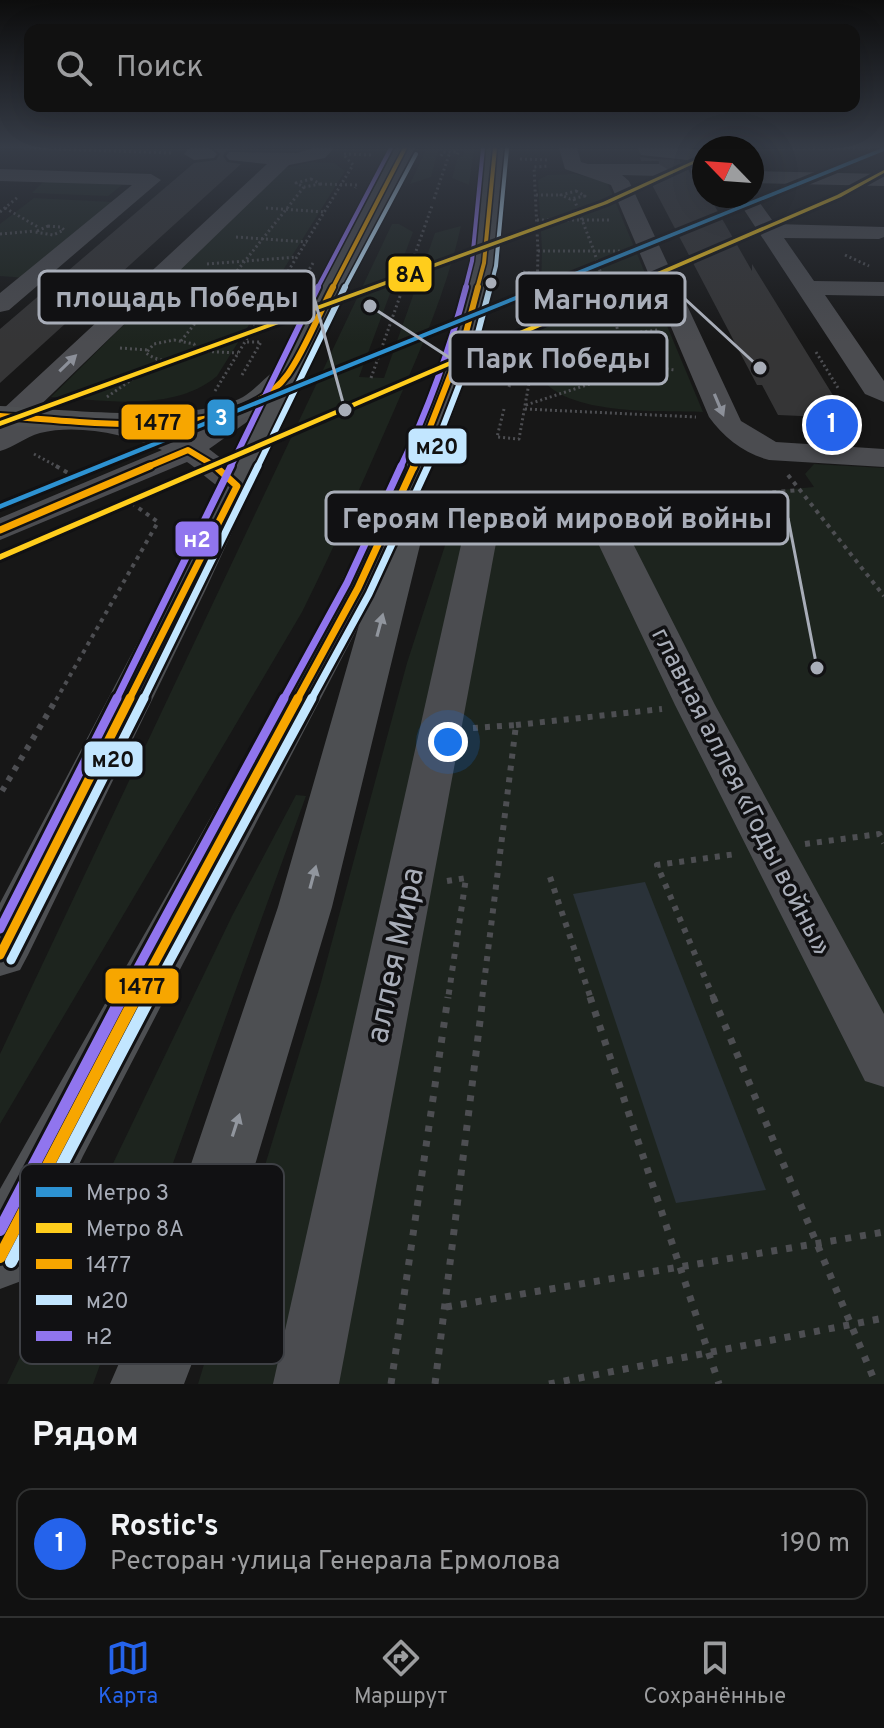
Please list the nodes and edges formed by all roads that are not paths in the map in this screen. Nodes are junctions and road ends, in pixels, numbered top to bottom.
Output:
1 (110, 213) edge
2 (228, 213) edge
3 (363, 213) edge
4 (490, 213) edge
5 (633, 213) edge
6 (761, 213) edge
7 (769, 231) junction
8 (882, 232) edge
9 (808, 288) junction
10 (884, 289) edge
11 (5, 297) edge
12 (287, 375) junction
13 (249, 389) junction
14 (884, 393) edge
15 (5, 426) edge
16 (430, 433) junction
17 (188, 450) junction
18 (884, 458) edge
19 (237, 486) junction
20 (605, 510) road end
21 (490, 522) road end
22 (0, 530) edge
23 (29, 898) junction
24 (0, 943) edge
25 (0, 955) edge
26 (884, 1065) edge
27 (47, 1164) edge
28 (223, 1164) edge
29 (20, 1217) edge
30 (0, 1257) edge
31 (155, 1364) edge
32 (147, 1384) edge
33 (306, 1384) edge

1 - 11 street
15 -> 2 street
3 - 12 main road
4 - 16 main road
5 -> 18 street
6 - 7 street
7 - 8 street
7 - 9 street
9 - 10 street
9 - 14 street
12 - 13 main road
12 - 19 main road
13 - 15 main road
13 - 17 street
15 - 17 street
16 - 27 main road
28 -> 16 main road
17 - 19 street
17 - 22 street
19 - 23 main road
20 - 26 street, главная аллея «Годы войны»
21 - 33 street, аллея Мира
23 - 24 main road
23 - 25 main road
29 - 30 main road
32 -> 31 main road

